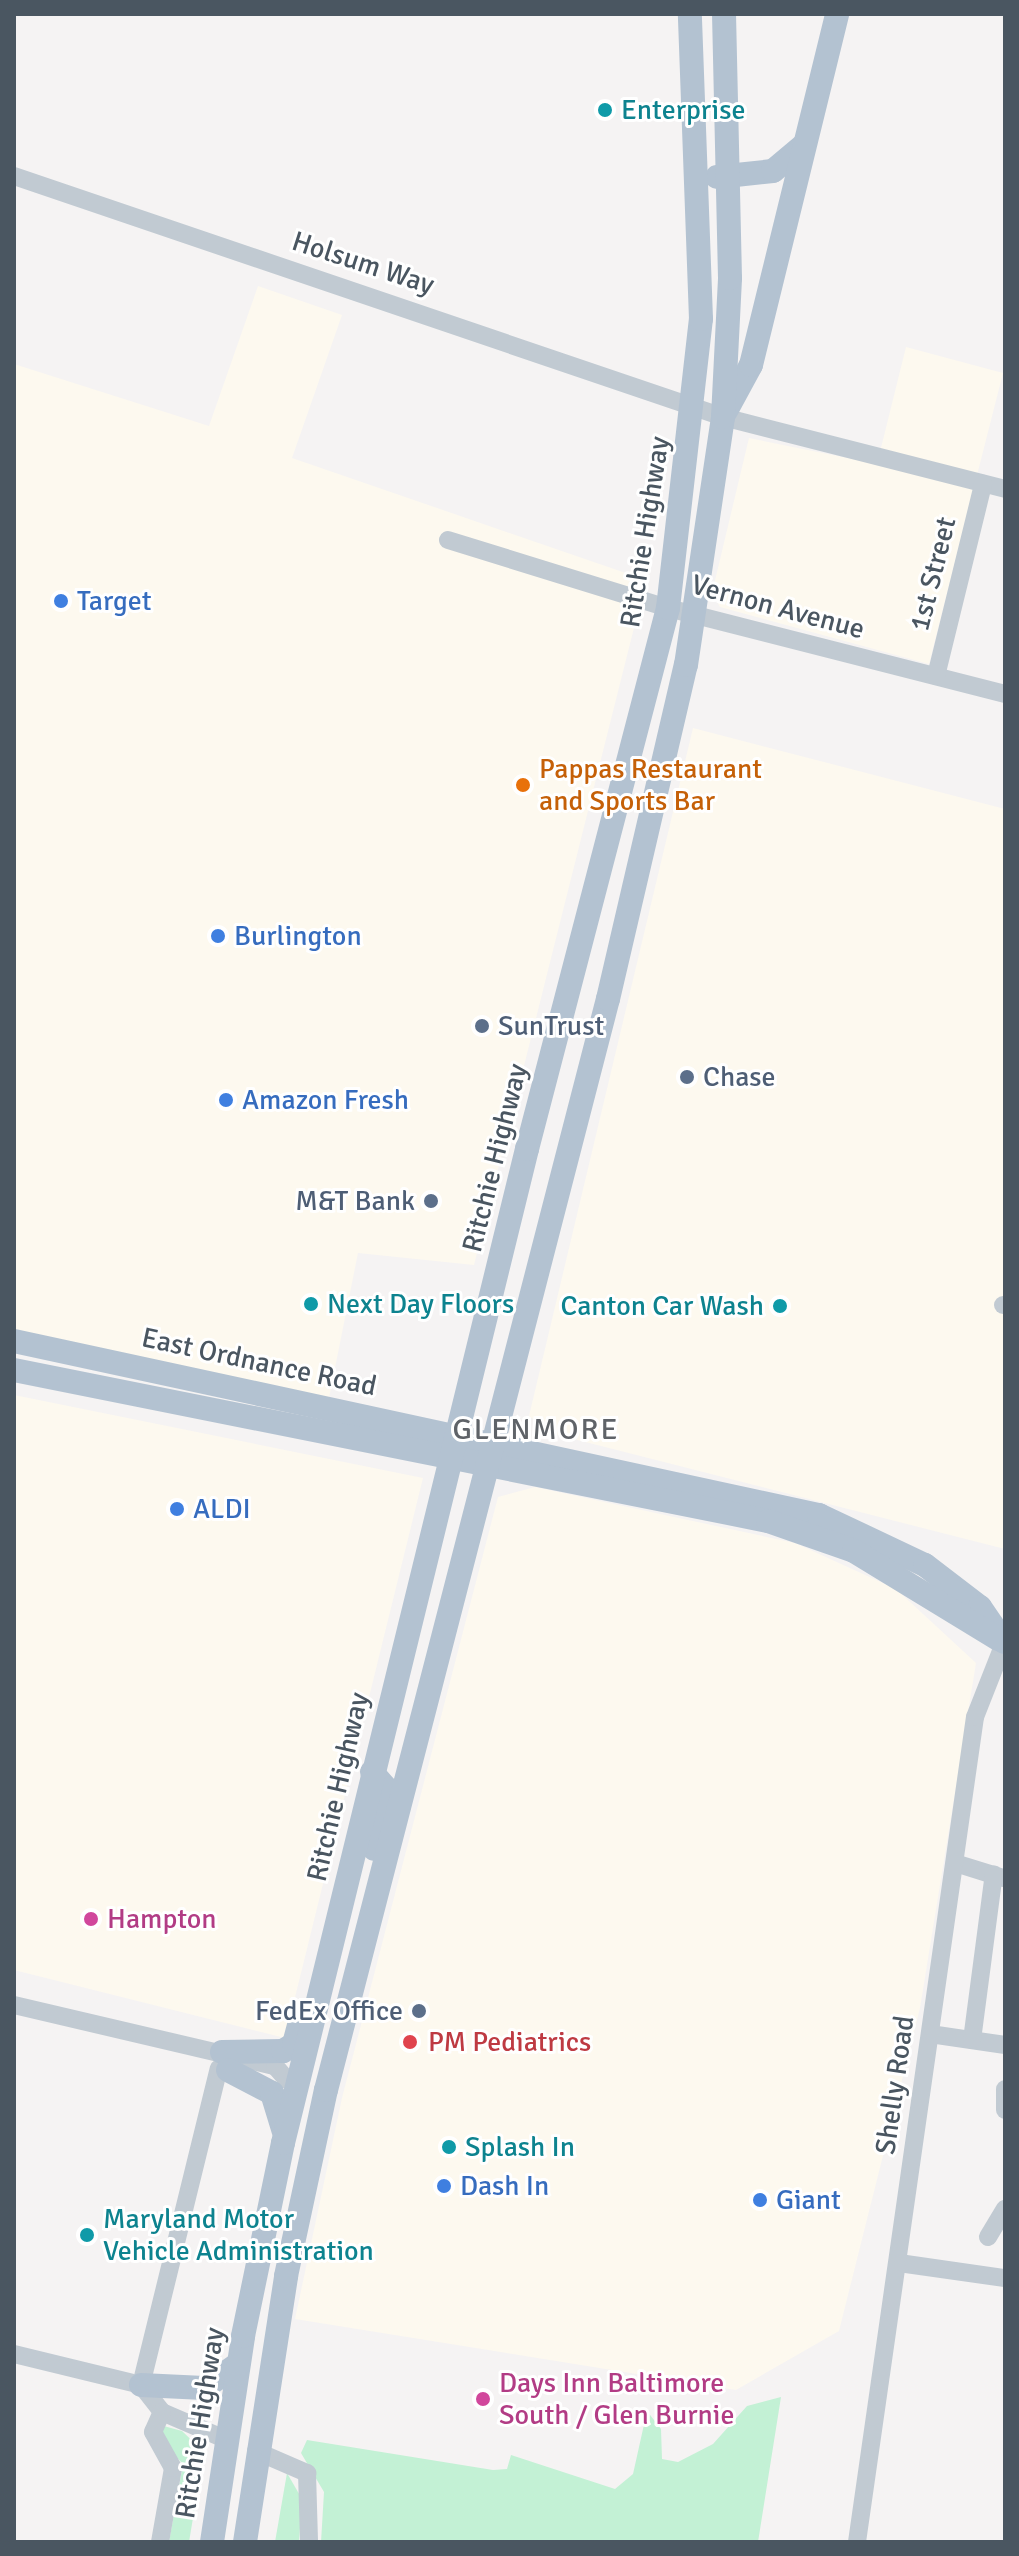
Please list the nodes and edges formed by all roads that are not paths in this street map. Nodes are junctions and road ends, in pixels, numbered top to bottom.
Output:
1 (690, 14) edge
2 (724, 14) edge
3 (837, 14) edge
4 (804, 145) junction
5 (14, 176) edge
6 (730, 177) junction
7 (699, 178) junction
8 (694, 404) junction
9 (723, 417) junction
10 (983, 484) junction
11 (1005, 489) edge
12 (448, 540) dead end
13 (668, 608) junction
14 (694, 615) junction
15 (936, 676) junction
16 (1005, 694) edge
17 (14, 1341) edge
18 (14, 1370) edge
19 (456, 1434) junction
20 (492, 1441) junction
21 (450, 1460) junction
22 (486, 1466) junction
23 (1005, 1642) edge
24 (372, 1772) junction
25 (955, 1863) junction
26 (1000, 1877) edge
27 (374, 1911) junction
28 (325, 1970) junction
29 (14, 2005) edge
30 (930, 2034) junction
31 (972, 2040) junction
32 (1005, 2045) edge
33 (223, 2063) junction
34 (292, 2081) junction
35 (1005, 2089) edge
36 (1005, 2110) edge
37 (283, 2143) junction
38 (1005, 2209) edge
39 (988, 2237) dead end
40 (899, 2263) junction
41 (1005, 2278) edge
42 (243, 2336) junction
43 (14, 2354) edge
44 (238, 2364) junction
45 (141, 2385) junction
46 (162, 2412) junction
47 (225, 2439) junction
48 (256, 2451) junction
49 (160, 2542) edge
50 (212, 2542) edge
51 (238, 2542) edge
52 (245, 2542) edge
53 (309, 2542) edge
54 (857, 2542) edge

1 - 7 main road, Ritchie Highway
2 - 6 main road
3 - 4 main road
4 - 6 main road
4 - 9 main road
5 - 8 street, Holsum Way
6 - 7 main road
6 - 9 main road
7 - 8 main road, Ritchie Highway
8 - 9 street, Holsum Way
8 - 13 main road, Ritchie Highway
9 - 10 street, Holsum Way
9 - 14 main road
10 - 11 street, Holsum Way
10 - 15 street, 1st Street
12 - 13 street, Vernon Avenue
13 - 14 street, Vernon Avenue
13 - 19 main road, Ritchie Highway
14 - 15 street, Vernon Avenue
14 - 20 main road
15 - 16 street, Vernon Avenue
17 - 19 main road, East Ordnance Road
18 - 21 main road, East Ordnance Road
19 - 20 main road, East Ordnance Road
19 - 21 main road, Ritchie Highway
20 - 22 main road
20 - 23 main road, East Ordnance Road
21 - 22 main road, East Ordnance Road
21 - 24 main road, Ritchie Highway
22 - 23 main road, East Ordnance Road
22 - 27 main road
23 - 25 street, Shelly Road
24 - 27 main road
24 - 28 main road, Ritchie Highway
25 - 26 street
25 - 30 street, Shelly Road
26 - 31 street
27 - 48 main road
28 - 33 main road
28 - 34 main road, Ritchie Highway
29 - 33 street
30 - 31 street
30 - 40 street, Shelly Road
31 - 32 street
33 - 34 street
33 - 37 main road
33 - 45 street
34 - 37 main road, Ritchie Highway
35 - 36 street
37 - 42 main road, Ritchie Highway
38 - 39 street
40 - 41 street
40 - 54 street, Shelly Road
42 - 44 main road, Ritchie Highway
42 - 48 main road
43 - 45 street
44 - 45 main road
44 - 47 main road, Ritchie Highway
45 - 46 street
46 - 47 street
46 - 49 street
47 - 50 main road, Ritchie Highway
47 - 51 main road
48 - 52 main road
48 - 53 street

